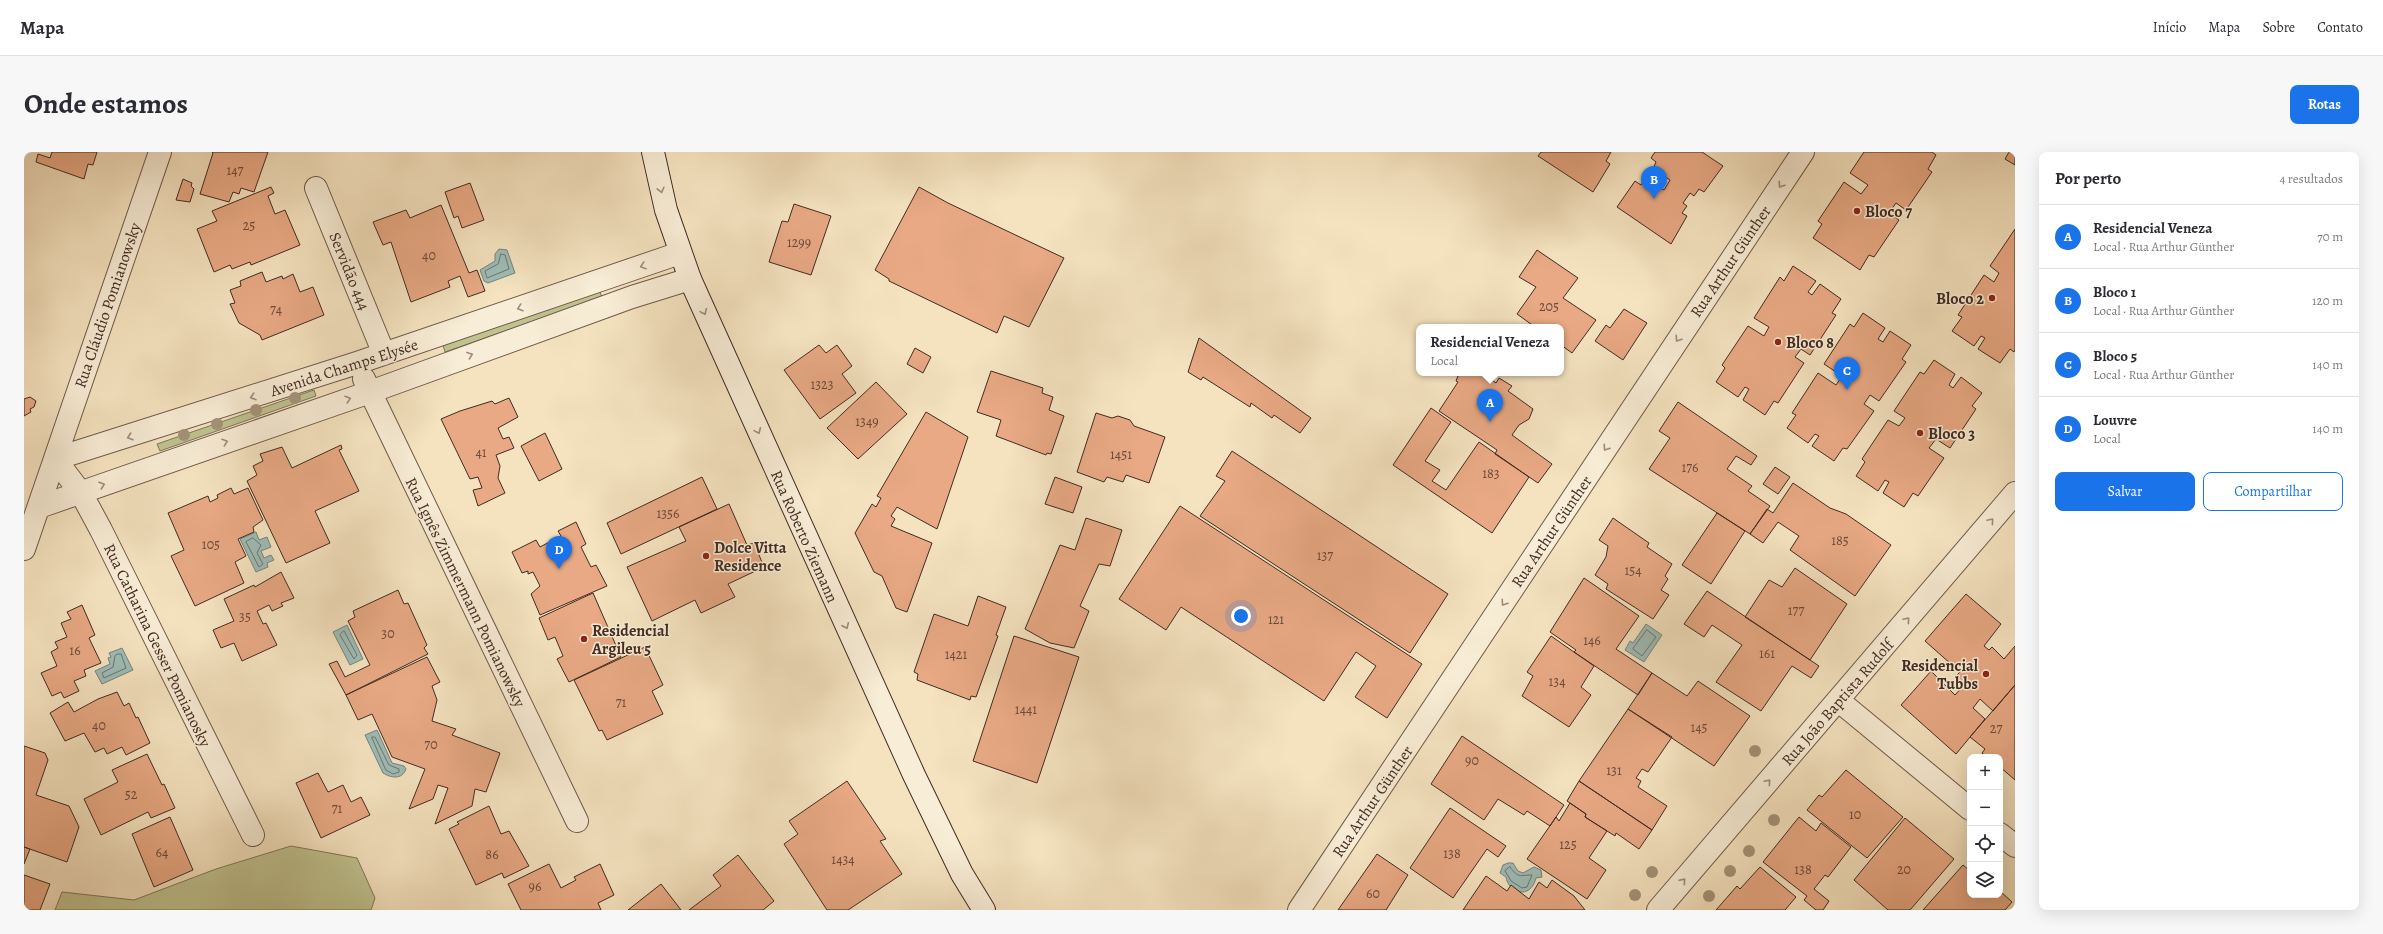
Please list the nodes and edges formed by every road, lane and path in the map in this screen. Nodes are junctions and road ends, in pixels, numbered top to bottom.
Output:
1 (160, 152) edge
2 (653, 152) edge
3 (1803, 152) edge
4 (316, 188) dead end
5 (680, 253) junction
6 (690, 279) junction
7 (384, 354) junction
8 (357, 363) junction
9 (370, 392) junction
10 (55, 459) junction
11 (81, 493) junction
12 (2015, 493) edge
13 (39, 507) junction
14 (24, 549) edge
15 (1838, 701) junction
16 (1967, 807) edge
17 (577, 821) dead end
18 (253, 835) dead end
19 (2003, 836) edge
20 (2015, 846) edge
21 (984, 910) edge
22 (1300, 910) edge
23 (1658, 910) edge

1 - 10 street, Rua Cláudio Pomianowsky
2 -> 5 street, Rua Roberto Ziemann
3 -> 22 street, Rua Arthur Günther
4 - 7 street, Servidão 444
5 - 6 street, Rua Roberto Ziemann
5 -> 7 street, Avenida Champs Elysée
9 -> 6 street, Avenida Champs Elysée
6 -> 21 street, Rua Roberto Ziemann
7 - 8 street, Avenida Champs Elysée
8 - 9 street, Rua Ignês Zimmermann Pomianowsky
8 -> 10 street, Avenida Champs Elysée
11 -> 9 street, Avenida Champs Elysée
9 - 17 street, Rua Ignês Zimmermann Pomianowsky
10 - 11 street, Rua Catharina Gesser Pomianosky
10 - 13 street
11 - 13 street, Avenida Champs Elysée
11 - 18 street, Rua Catharina Gesser Pomianosky
15 -> 12 street, Rua João Baptista Rudolf
13 - 14 street
15 - 16 street
23 -> 15 street, Rua João Baptista Rudolf
19 - 20 street

